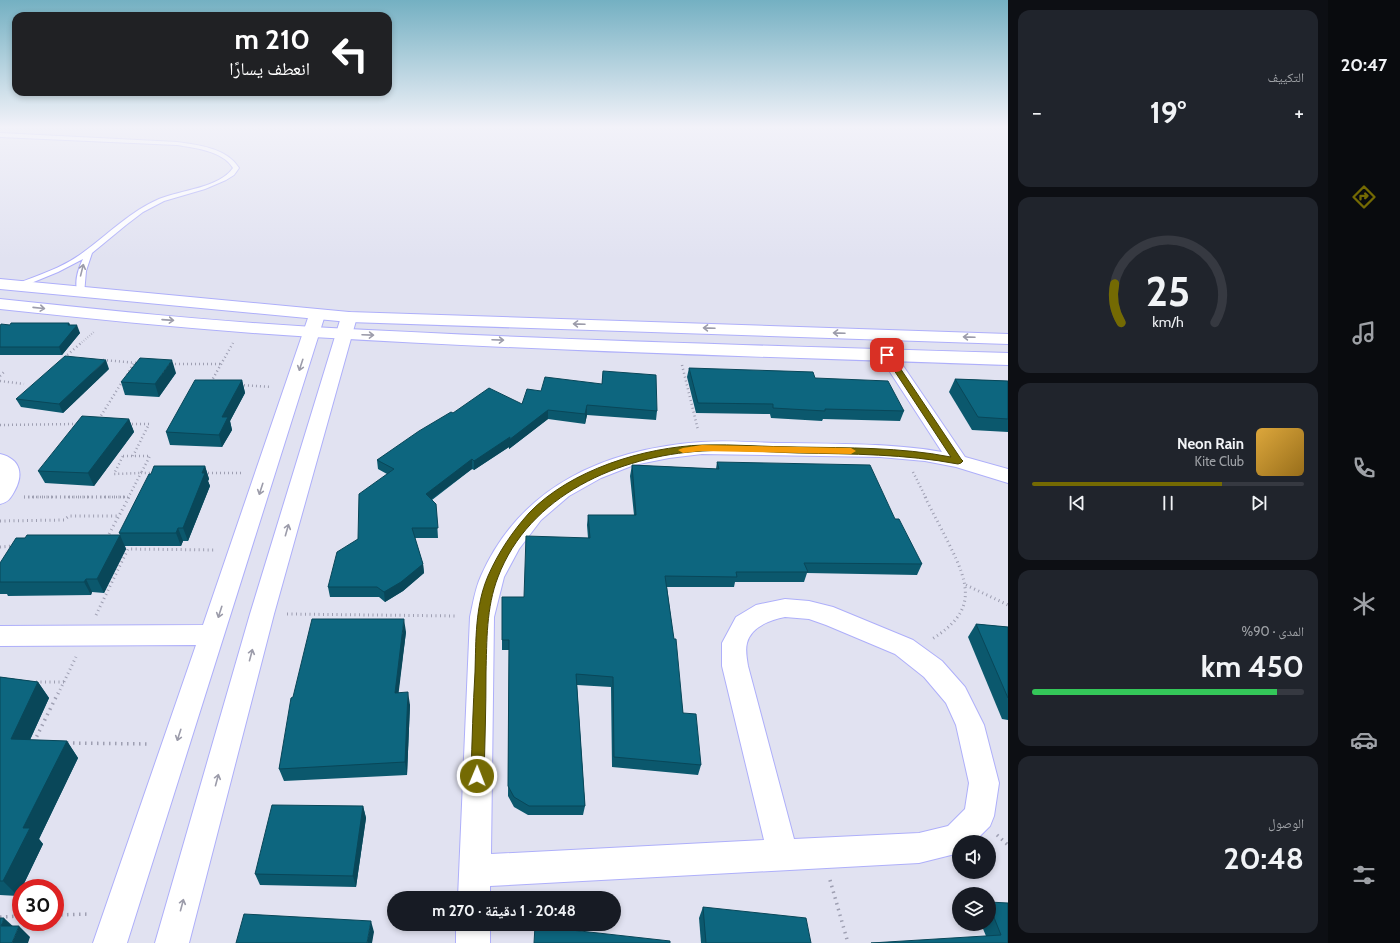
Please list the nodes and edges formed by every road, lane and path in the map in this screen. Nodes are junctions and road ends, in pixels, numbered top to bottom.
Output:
1 (234, 171) edge
2 (90, 250) junction
3 (0, 284) edge
4 (19, 286) junction
5 (81, 292) junction
6 (0, 304) edge
7 (112, 316) junction
8 (315, 323) junction
9 (346, 325) junction
10 (243, 326) junction
11 (1008, 338) edge
12 (677, 348) junction
13 (887, 355) junction
14 (73, 357) edge
15 (1008, 359) edge
16 (96, 360) edge
17 (134, 363) junction
18 (142, 364) edge
19 (165, 364) edge
20 (220, 364) junction
21 (5, 370) dead end
22 (0, 376) edge
23 (126, 376) edge
24 (0, 381) edge
25 (122, 382) edge
26 (219, 383) edge
27 (24, 384) dead end
28 (234, 384) edge
29 (294, 389) junction
30 (0, 424) edge
31 (79, 424) edge
32 (95, 424) edge
33 (126, 424) edge
34 (702, 448) junction
35 (902, 452) junction
36 (133, 456) junction
37 (0, 460) edge
38 (958, 461) junction
39 (156, 473) edge
40 (203, 473) edge
41 (266, 473) junction
42 (141, 474) junction
43 (1008, 476) edge
44 (0, 497) edge
45 (23, 497) dead end
46 (128, 497) junction
47 (118, 516) junction
48 (0, 521) edge
49 (103, 544) edge
50 (16, 546) edge
51 (0, 547) edge
52 (240, 550) junction
53 (966, 585) junction
54 (1008, 605) edge
55 (262, 614) junction
56 (482, 617) junction
57 (212, 635) junction
58 (0, 636) edge
59 (86, 636) junction
60 (904, 647) junction
61 (32, 682) edge
62 (64, 682) junction
63 (42, 743) edge
64 (66, 743) edge
65 (176, 745) junction
66 (822, 853) junction
67 (783, 855) junction
68 (474, 884) edge
69 (120, 913) junction
70 (64, 915) edge
71 (12, 916) edge
72 (0, 917) edge
73 (473, 931) edge
74 (110, 943) edge
75 (172, 943) edge
76 (473, 943) edge
77 (848, 943) edge

1 - 2 lane
2 - 4 lane
5 -> 2 lane
3 - 4 street
4 - 5 street
5 - 8 street
6 -> 7 street
7 -> 10 street
7 - 14 path
8 - 9 street
8 - 10 street
8 -> 29 street
11 -> 9 street
9 -> 12 street
55 -> 9 street
10 - 20 path
12 - 13 street
12 - 34 path
13 - 15 street
13 - 38 street
16 - 17 path
17 - 18 path
17 - 23 path
19 - 20 path
20 - 26 path
21 - 22 path
24 - 27 path
25 - 32 path
28 - 29 path
29 - 41 street
30 - 31 path
33 - 36 path
34 - 35 street
34 - 56 street
35 - 38 street
35 - 53 path
36 - 42 path
36 - 42 path
37 - 44 street
38 - 43 street
39 - 42 path
40 - 41 path
41 -> 52 street
42 - 46 path
45 - 46 path
46 - 47 path
47 - 48 path
47 - 49 path
50 - 51 path
52 -> 57 street
52 - 59 path
53 - 54 path
53 - 60 path
55 - 56 path
75 -> 55 street
56 - 68 street
57 - 59 street
57 -> 65 street
58 - 59 street
59 - 62 path
60 - 66 street
60 - 67 street
61 - 62 path
62 - 63 path
64 - 65 path
65 - 69 street
66 - 67 street
66 - 77 path
67 - 68 street
69 - 70 path
69 - 74 street
71 - 72 path
73 - 76 street

